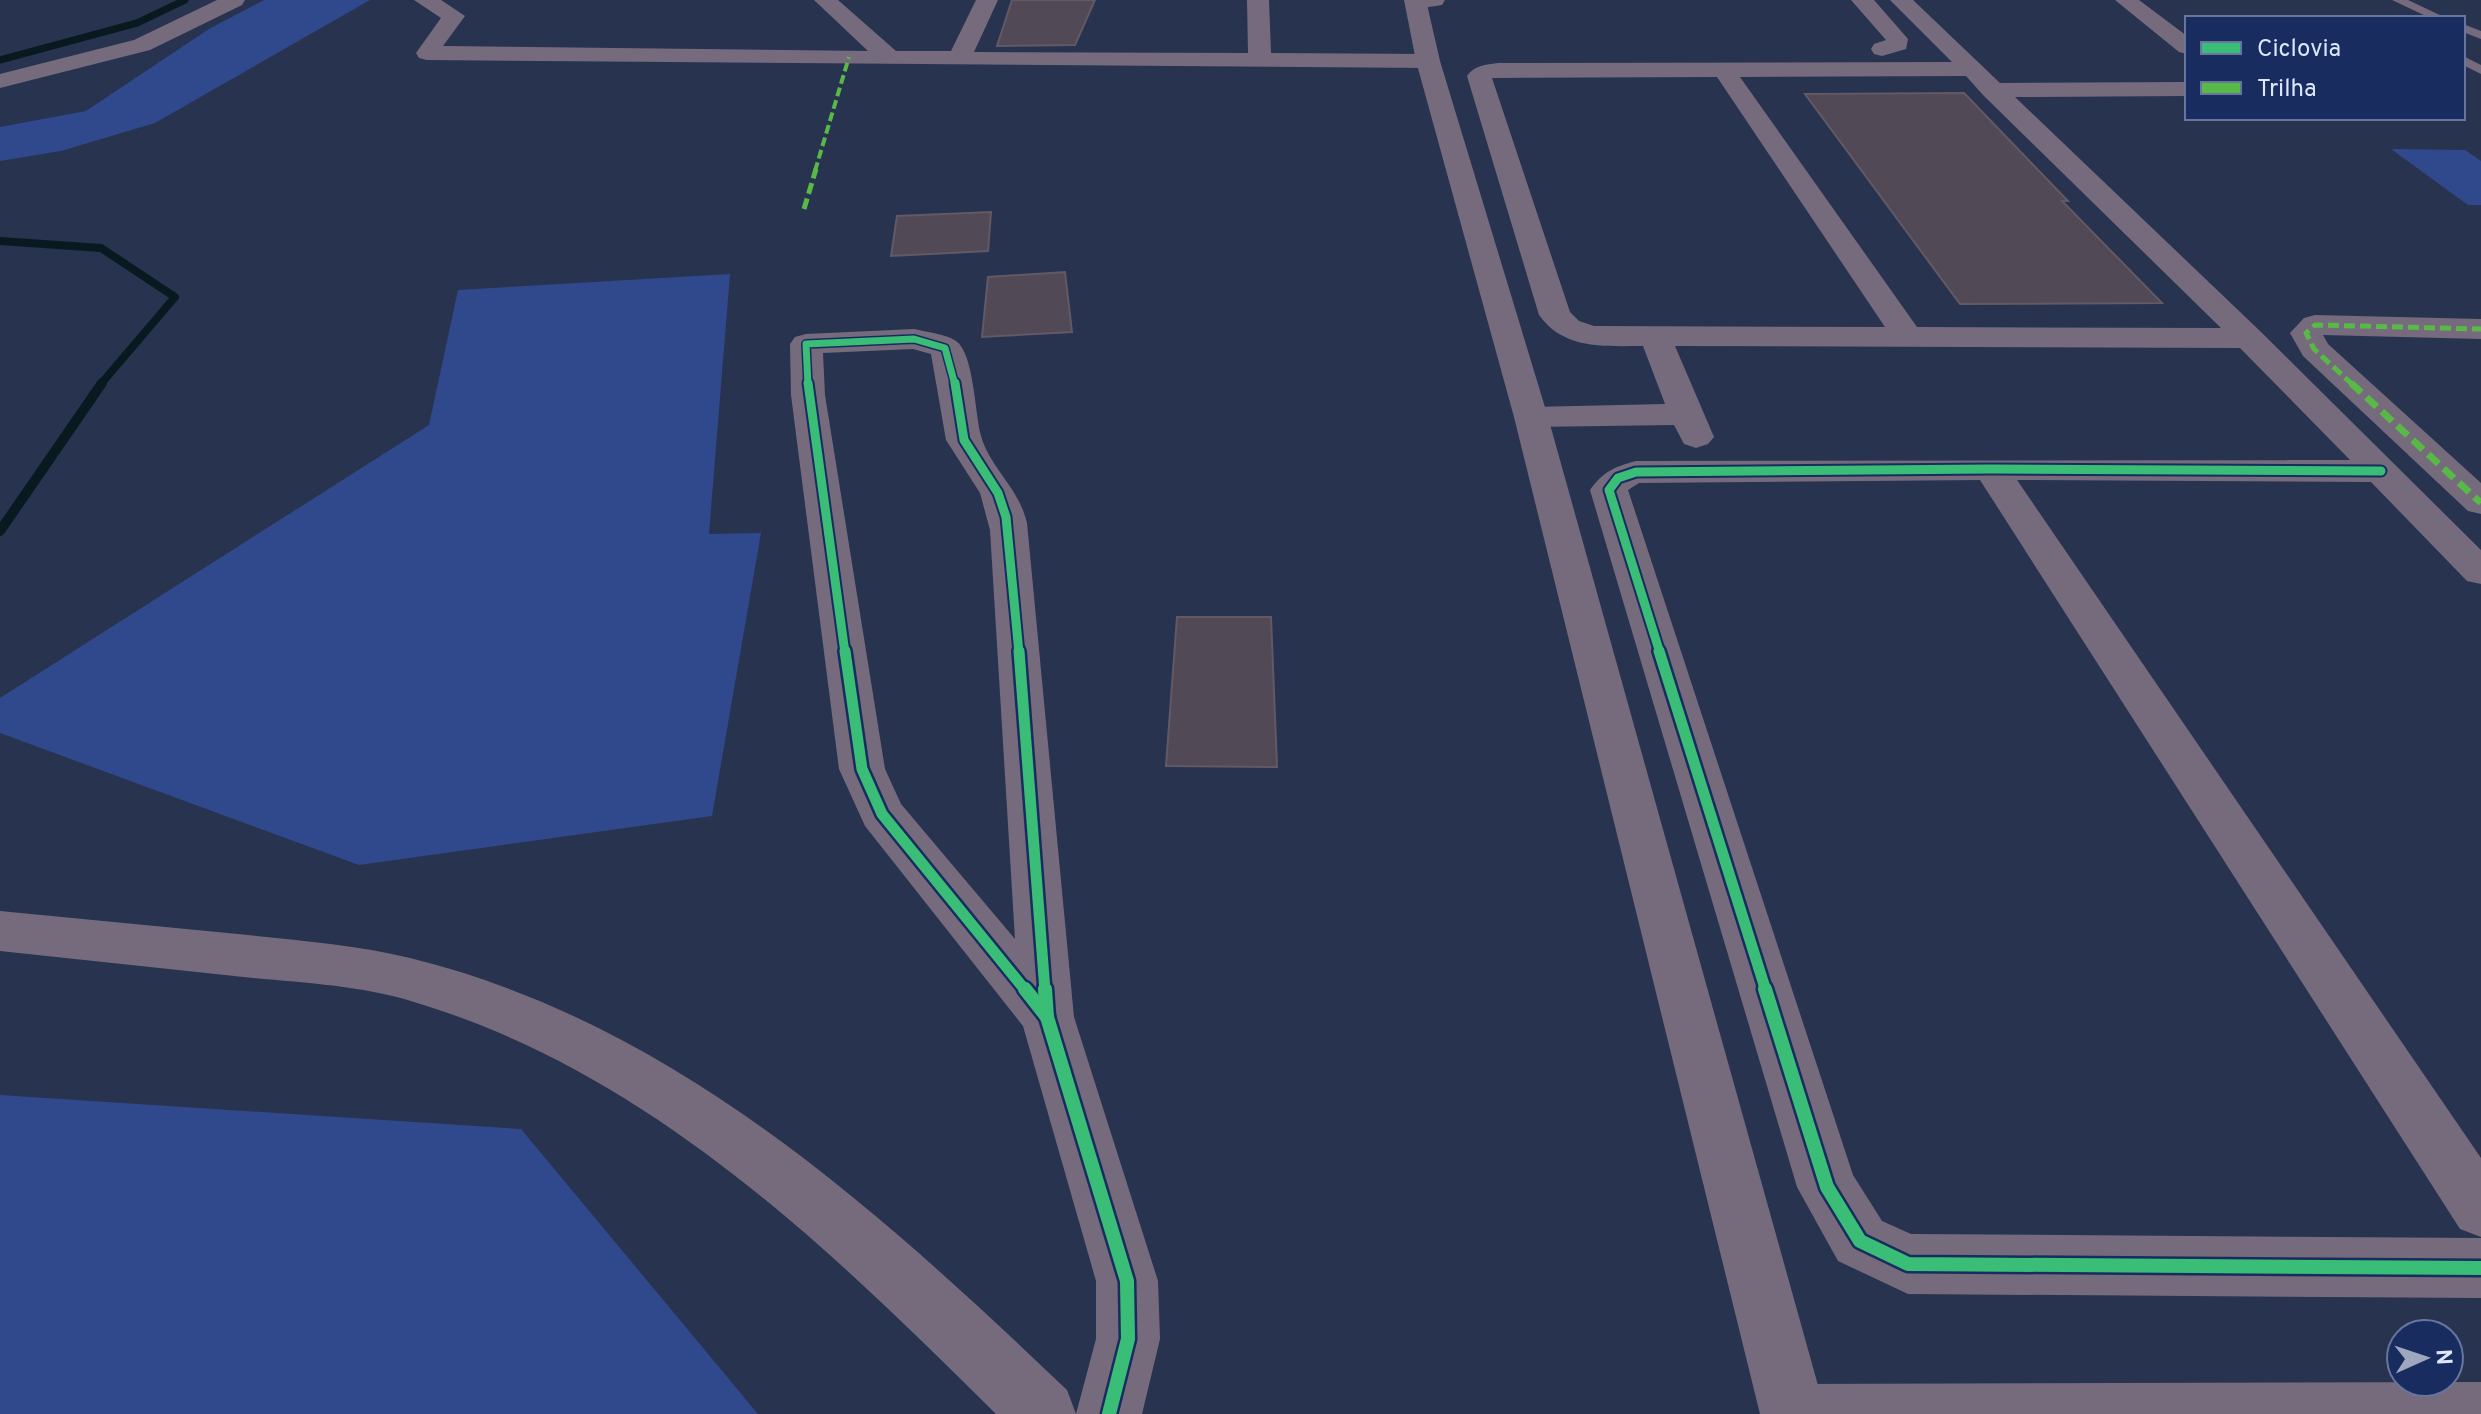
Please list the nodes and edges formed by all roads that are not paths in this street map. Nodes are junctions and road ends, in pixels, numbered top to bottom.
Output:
1 (234, 0) edge
2 (425, 0) edge
3 (825, 0) edge
4 (987, 0) edge
5 (1258, 0) edge
6 (1862, 0) edge
7 (1901, 0) edge
8 (2126, 0) edge
9 (2398, 0) edge
10 (1422, 1) edge
11 (2435, 16) edge
12 (2185, 45) edge
13 (1491, 49) dead end
14 (1433, 53) junction
15 (890, 58) junction
16 (959, 58) junction
17 (1260, 60) junction
18 (1724, 70) junction
19 (1982, 80) junction
20 (0, 81) edge
21 (2185, 89) edge
22 (2481, 329) edge
23 (1906, 335) junction
24 (1655, 336) junction
25 (2249, 338) junction
26 (1526, 401) junction
27 (1679, 401) junction
28 (1991, 469) junction
29 (1712, 471) junction
30 (2381, 471) junction
31 (2481, 503) edge
32 (2481, 572) edge
33 (0, 931) edge
34 (1047, 1017) junction
35 (2481, 1209) edge
36 (2481, 1268) edge
37 (2481, 1400) edge
38 (1791, 1408) edge
39 (1043, 1414) edge
40 (1109, 1414) edge

1 - 20 street
2 - 15 street
3 - 15 street
4 - 16 street
5 - 17 street
6 - 13 street
7 - 19 street
8 - 12 street
9 - 11 lane
10 - 14 street
14 - 17 street
14 - 26 street
15 - 16 street
16 - 17 street
18 - 19 street
18 - 23 street
18 - 24 street
19 - 21 street
19 - 25 street
22 - 31 street
23 - 24 street
23 - 25 street
24 - 27 street
25 - 30 street
26 - 27 street
26 - 38 street
27 - 29 street
28 - 29 street
28 - 30 street
28 - 35 street
29 - 36 street
30 - 32 street
33 - 39 street
34 - 34 street
34 - 40 street
37 - 38 lane

